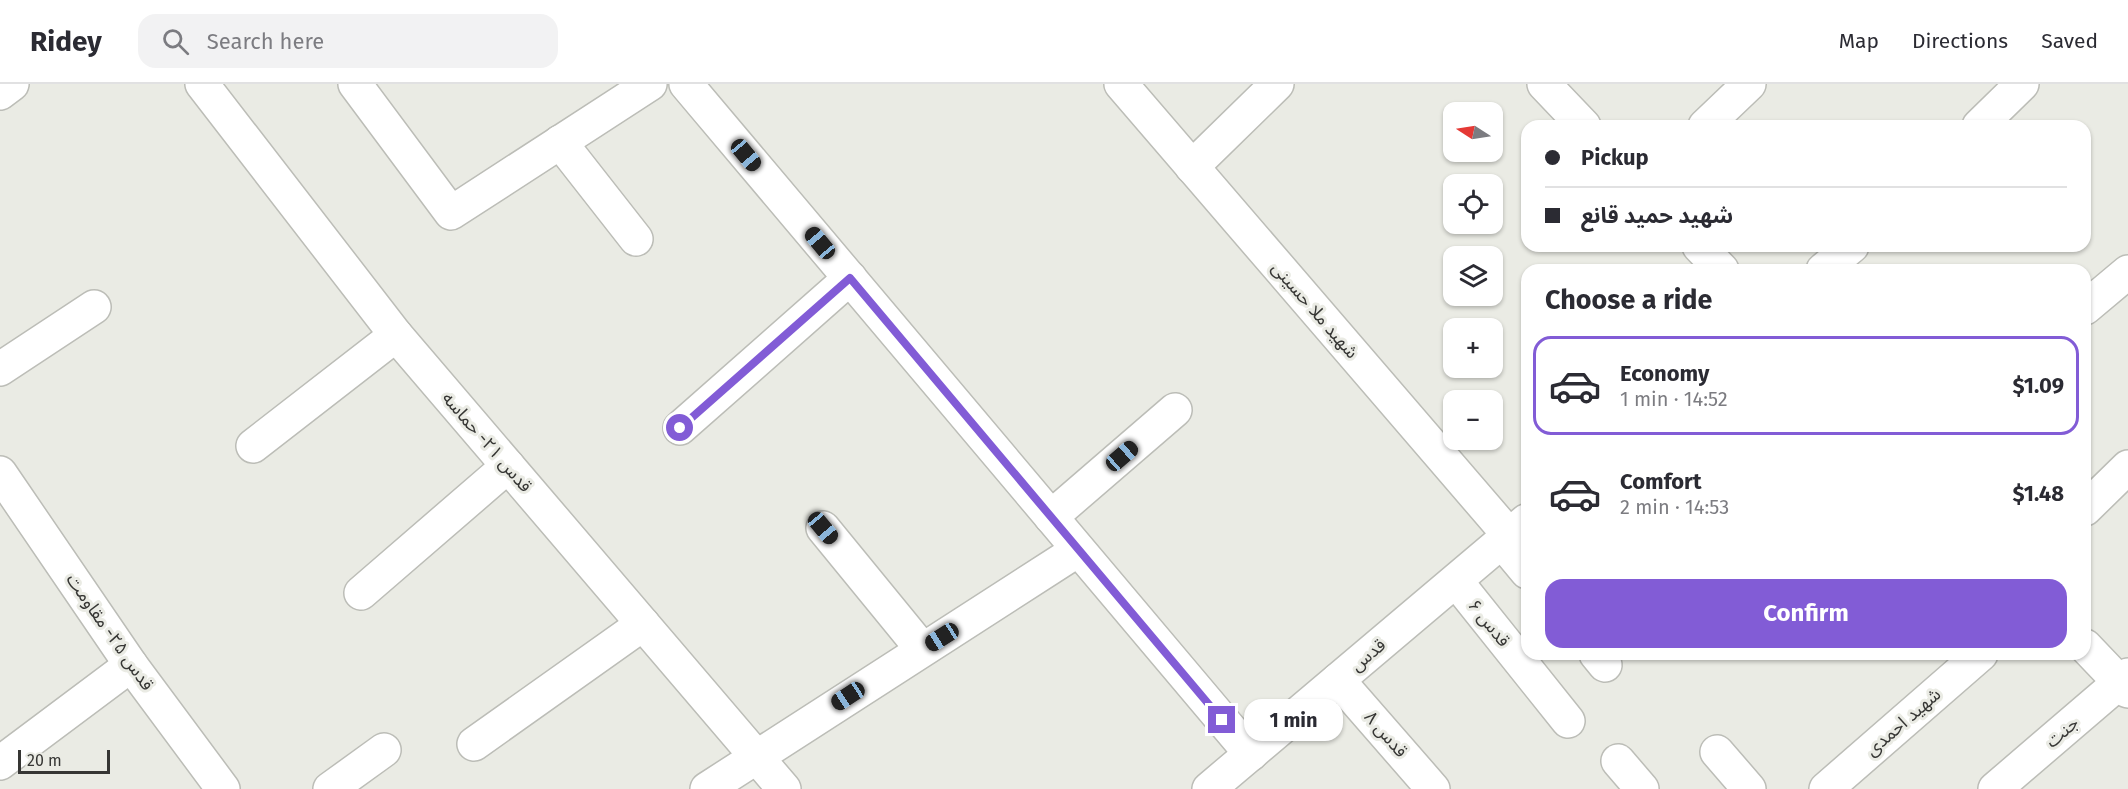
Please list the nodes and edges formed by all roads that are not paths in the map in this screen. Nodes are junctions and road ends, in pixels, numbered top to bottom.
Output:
1 (12, 84) edge
2 (202, 84) edge
3 (355, 84) edge
4 (650, 84) edge
5 (686, 84) edge
6 (1121, 84) edge
7 (1277, 84) edge
8 (1749, 84) edge
9 (1549, 86) edge
10 (2012, 87) edge
11 (0, 93) edge
12 (1579, 120) edge
13 (1711, 120) edge
14 (1984, 120) edge
15 (560, 142) junction
16 (1192, 167) junction
17 (636, 239) dead end
18 (1705, 252) edge
19 (1845, 252) edge
20 (1716, 264) edge
21 (1830, 264) edge
22 (2128, 272) edge
23 (850, 278) junction
24 (2091, 303) edge
25 (94, 307) dead end
26 (396, 335) junction
27 (0, 369) edge
28 (1175, 410) dead end
29 (680, 428) dead end
30 (253, 446) dead end
31 (508, 466) junction
32 (2128, 467) edge
33 (0, 473) edge
34 (2091, 503) edge
35 (1051, 517) junction
36 (823, 528) dead end
37 (1513, 532) edge
38 (1078, 550) junction
39 (1521, 555) edge
40 (1456, 581) junction
41 (361, 592) dead end
42 (643, 624) junction
43 (922, 649) junction
44 (2091, 651) edge
45 (1974, 660) edge
46 (131, 665) junction
47 (1338, 680) junction
48 (2125, 682) edge
49 (1568, 722) dead end
50 (474, 744) dead end
51 (384, 750) dead end
52 (1717, 752) dead end
53 (1251, 754) junction
54 (756, 755) junction
55 (1618, 761) dead end
56 (0, 763) edge
57 (223, 789) edge
58 (330, 789) edge
59 (706, 789) edge
60 (784, 789) edge
61 (1209, 789) edge
62 (1433, 789) edge
63 (1642, 789) edge
64 (1749, 789) edge
65 (1826, 789) edge
66 (1995, 789) edge

1 - 11 street
2 - 26 street, قدس ۲۱- حماسه
3 - 15 street
4 - 15 street
5 - 23 street
6 - 16 street, شهید ملا حسینی
7 - 16 street
8 - 13 street
9 - 12 street
10 - 14 street
15 - 17 street
16 - 37 street, شهید ملا حسینی
18 - 20 street
19 - 21 street
22 - 24 street
23 - 29 street
23 - 35 street
25 - 27 street
26 - 30 street
26 - 31 street, قدس ۲۱- حماسه
28 - 35 street
31 - 41 street
31 - 42 street, قدس ۲۱- حماسه
32 - 34 street
33 - 46 street, قدس ۲۵- مقاومت
35 - 38 street
36 - 43 street
37 - 39 street, شهید ملا حسینی
37 - 40 street, قدس
38 - 43 street
38 - 53 street
40 - 47 street, قدس
40 - 49 street, قدس ۶
42 - 50 street
42 - 54 street, قدس ۲۱- حماسه
43 - 54 street
44 - 48 street
45 - 65 street, شهید احمدی
46 - 56 street
46 - 57 street, قدس ۲۵- مقاومت
47 - 53 street, قدس
47 - 62 street, قدس ۸
48 - 66 street, جنت
51 - 58 street
52 - 64 street
53 - 61 street, قدس
54 - 59 street
54 - 60 street, قدس ۲۱- حماسه
55 - 63 street

